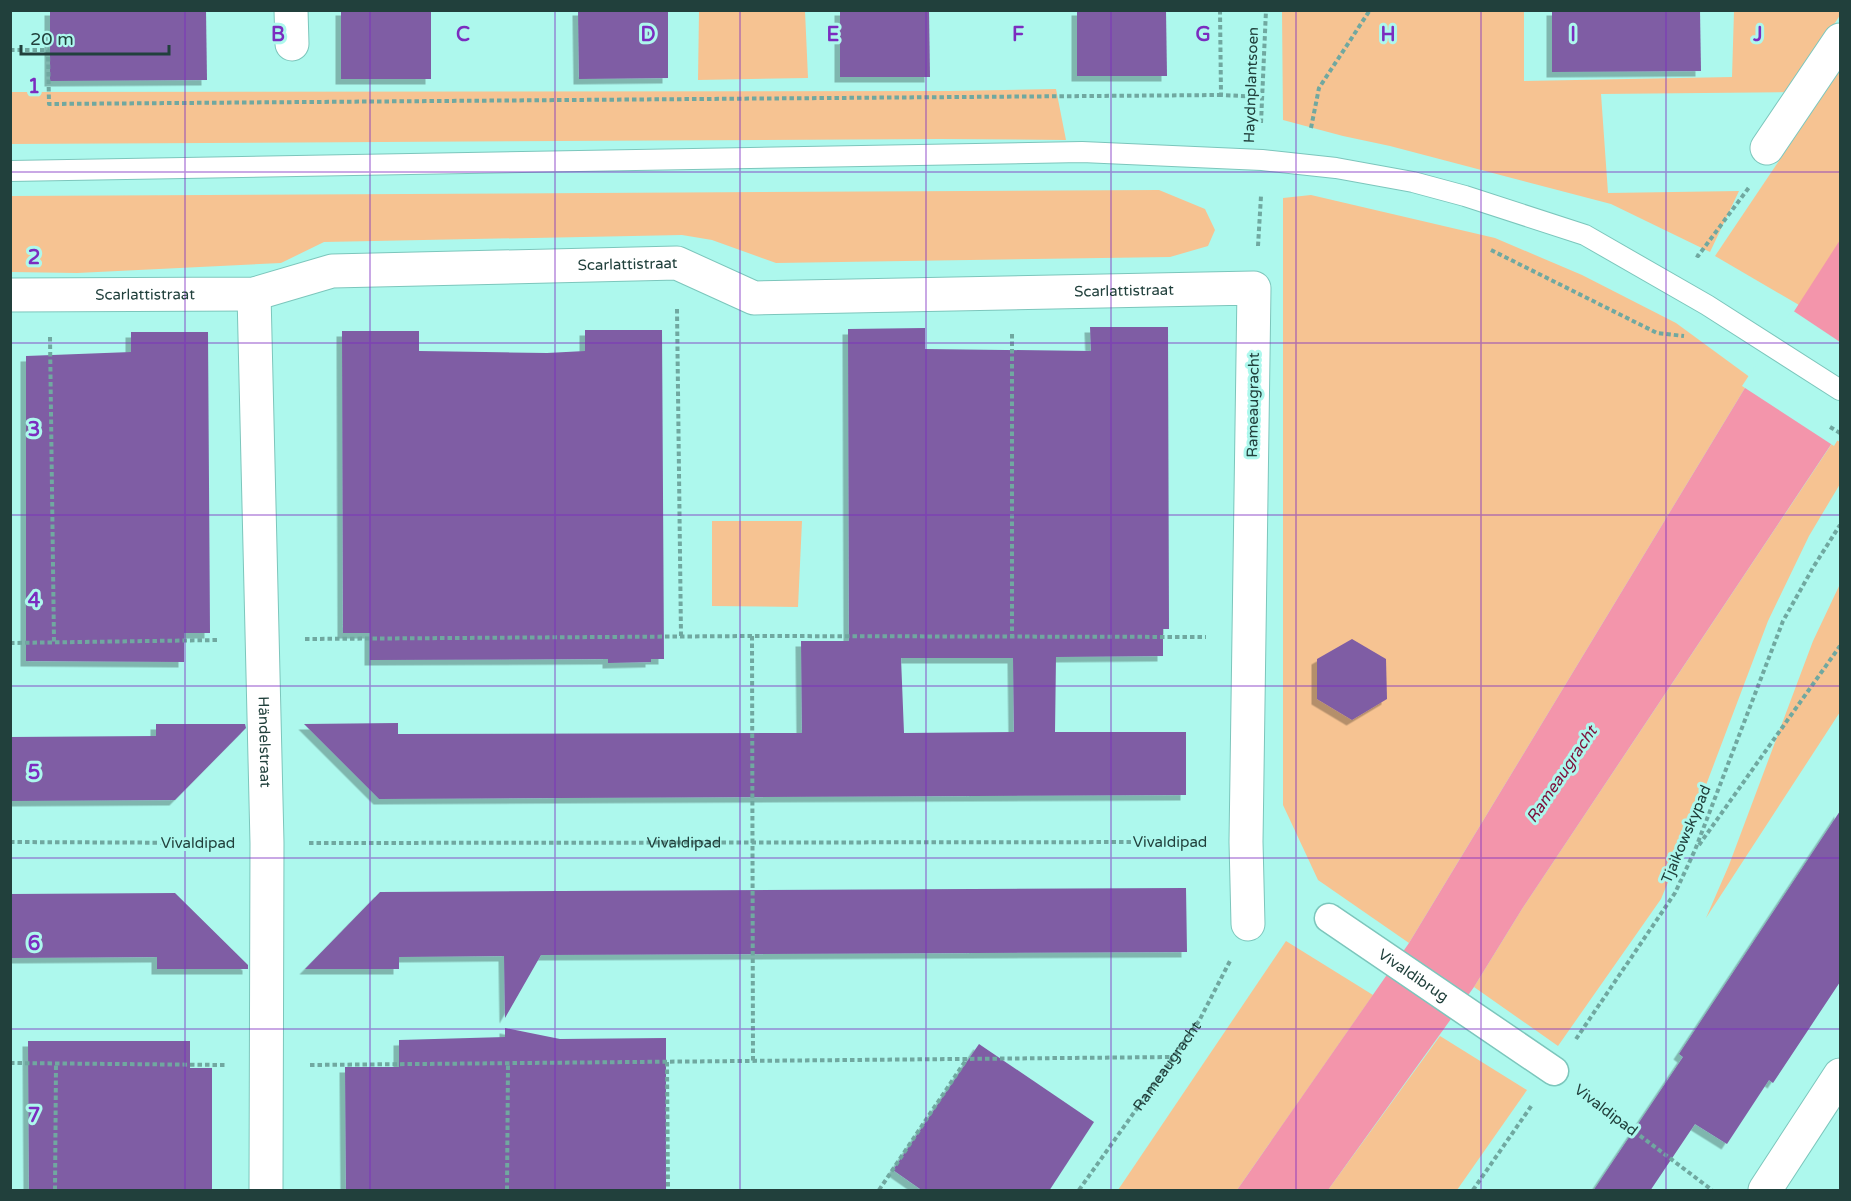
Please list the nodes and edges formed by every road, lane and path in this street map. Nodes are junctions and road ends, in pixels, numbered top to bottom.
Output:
1 (291, 10) edge
2 (1220, 10) edge
3 (1266, 10) edge
4 (1370, 10) edge
5 (1840, 40) edge
6 (291, 44) dead end
7 (10, 50) edge
8 (1221, 95) junction
9 (1262, 98) junction
10 (1310, 132) dead end
11 (1767, 148) dead end
12 (1262, 160) junction
13 (10, 171) edge
14 (1491, 250) dead end
15 (677, 263) junction
16 (1254, 288) junction
17 (1012, 293) junction
18 (254, 294) junction
19 (10, 295) edge
20 (50, 295) junction
21 (1682, 335) dead end
22 (1840, 390) edge
23 (1840, 525) edge
24 (681, 636) junction
25 (752, 636) junction
26 (1012, 636) junction
27 (1249, 637) junction
28 (262, 640) junction
29 (54, 642) junction
30 (10, 643) edge
31 (1840, 646) edge
32 (10, 842) edge
33 (1246, 842) junction
34 (267, 843) junction
35 (752, 843) junction
36 (1695, 850) junction
37 (1329, 918) dead end
38 (1248, 924) joint
39 (1173, 1057) junction
40 (966, 1059) junction
41 (753, 1061) junction
42 (667, 1062) junction
43 (10, 1063) edge
44 (508, 1063) junction
45 (56, 1064) junction
46 (267, 1066) junction
47 (1554, 1071) junction
48 (1840, 1075) edge
49 (55, 1191) edge
50 (266, 1191) edge
51 (507, 1191) edge
52 (668, 1191) edge
53 (879, 1191) edge
54 (1079, 1191) edge
55 (1473, 1191) edge
56 (1712, 1191) edge
57 (1765, 1191) edge

1 - 6 street
2 - 8 path
3 - 9 path, Haydnplantsoen
4 - 10 path
5 - 11 street
7 - 8 path
8 - 9 path
9 - 12 path, Haydnplantsoen
12 - 13 lane
12 - 16 path
12 - 22 lane
14 - 21 path
15 - 17 street, Scarlattistraat
15 - 18 street, Scarlattistraat
15 - 24 path
16 - 17 street, Scarlattistraat
16 - 27 street, Rameaugracht
17 - 26 path
18 - 20 street, Scarlattistraat
18 - 28 street, Händelstraat
19 - 20 street, Scarlattistraat
20 - 29 path
23 - 36 path, Tjaikowskypad
24 - 25 path
24 - 28 path
25 - 26 path
25 - 35 path
26 - 27 path
27 - 33 street, Rameaugracht
28 - 29 path
28 - 34 street, Händelstraat
29 - 30 path
31 - 36 path
32 - 34 path, Vivaldipad
33 - 35 path, Vivaldipad
33 - 38 street, Rameaugracht
34 - 35 path, Vivaldipad
34 - 46 street, Händelstraat
35 - 41 path
36 - 47 path, Tjaikowskypad
37 - 47 street, Vivaldibrug
38 - 39 path, Rameaugracht
39 - 40 path
39 - 54 path, Rameaugracht
40 - 41 path
40 - 53 path
41 - 42 path
42 - 44 path
42 - 52 path
43 - 45 path
44 - 46 path
44 - 51 path
45 - 46 path
45 - 49 path
46 - 50 street, Händelstraat
47 - 55 path, Tjaikowskypad
47 - 56 path, Vivaldipad
48 - 57 street

